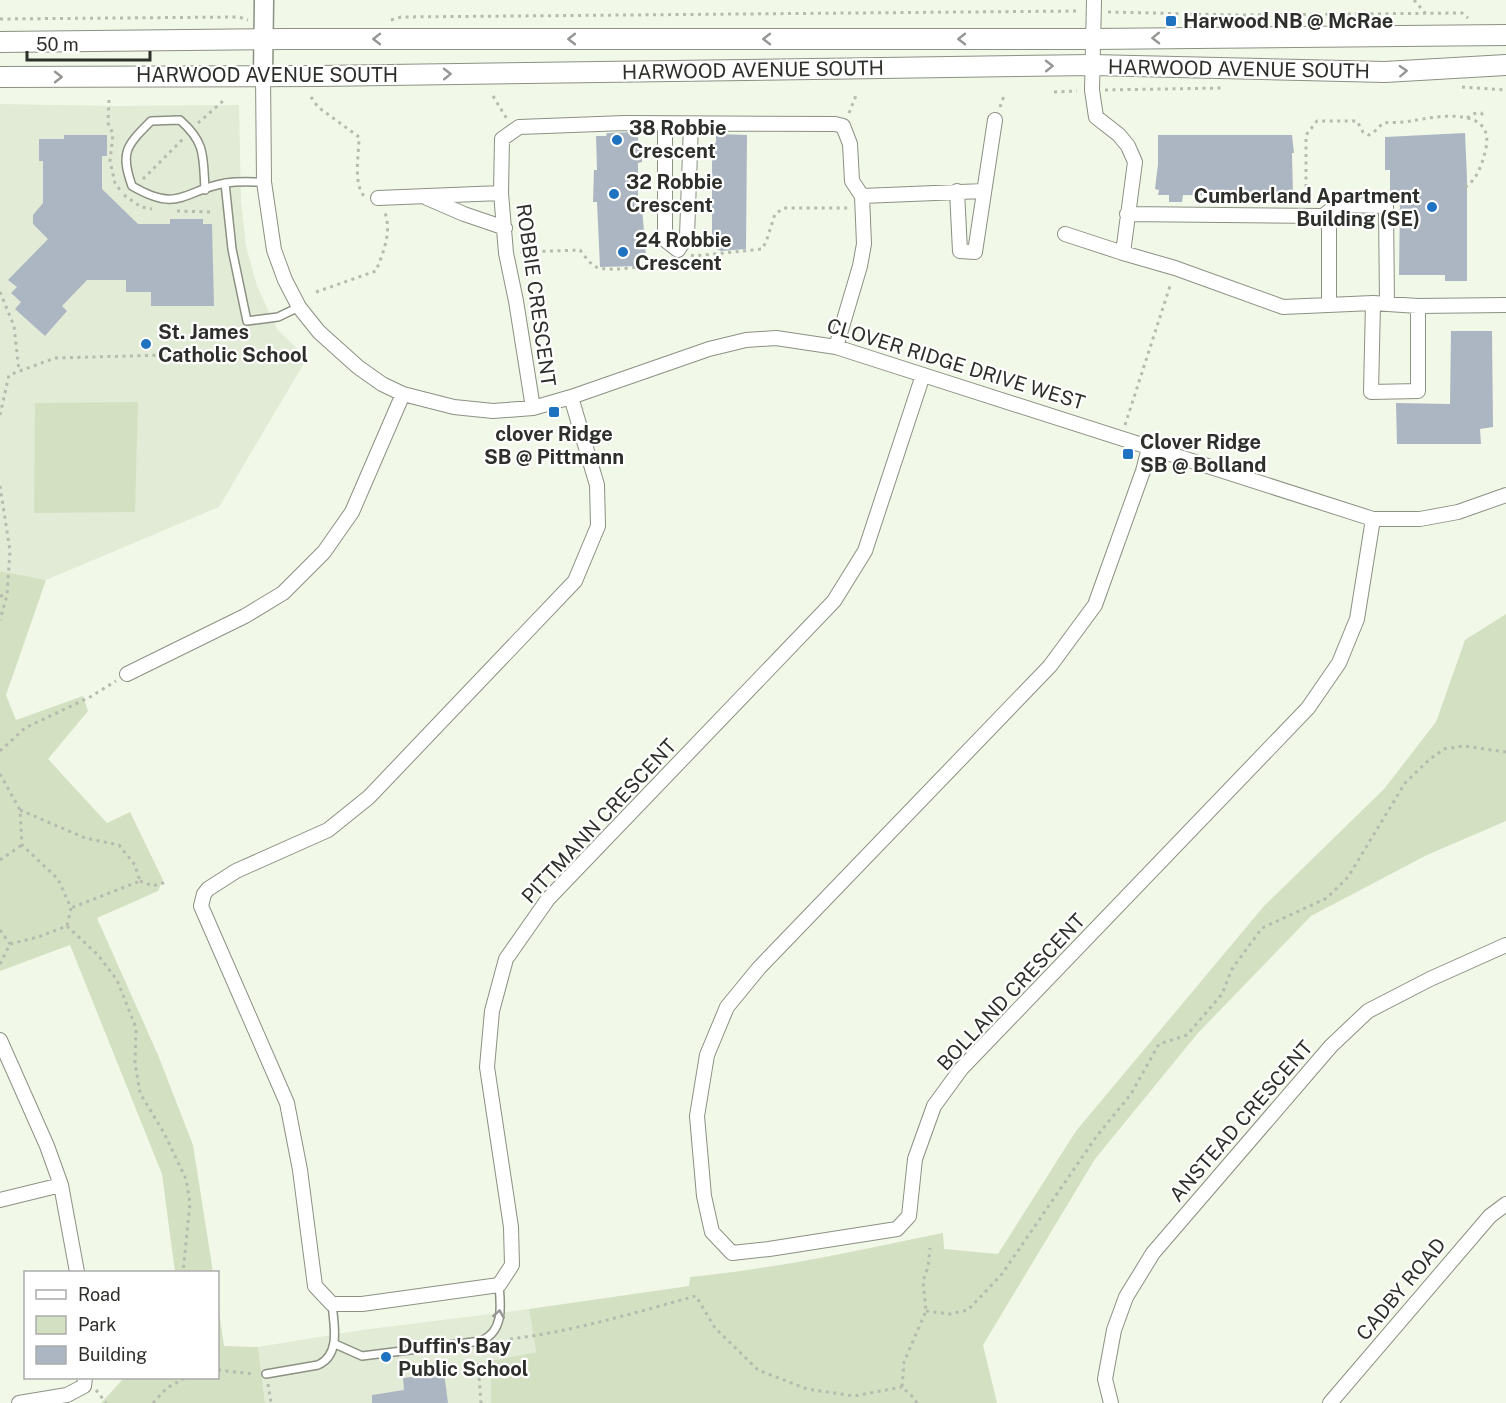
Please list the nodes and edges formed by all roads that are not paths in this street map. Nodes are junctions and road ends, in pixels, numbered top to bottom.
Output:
1 (264, 0) edge
2 (1094, 6) edge
3 (1506, 34) edge
4 (263, 39) junction
5 (1094, 39) junction
6 (0, 42) edge
7 (1092, 65) junction
8 (1506, 65) edge
9 (263, 75) junction
10 (0, 77) edge
11 (995, 120) dead end
12 (665, 124) junction
13 (691, 124) junction
14 (264, 182) junction
15 (225, 183) junction
16 (206, 190) junction
17 (957, 191) junction
18 (984, 191) junction
19 (501, 192) junction
20 (862, 196) junction
21 (425, 197) junction
22 (378, 198) road end
23 (1127, 214) junction
24 (1323, 216) junction
25 (505, 228) junction
26 (1065, 234) dead end
27 (1123, 253) junction
28 (1329, 304) junction
29 (1380, 304) junction
30 (1506, 305) edge
31 (1418, 306) junction
32 (299, 307) junction
33 (836, 347) junction
34 (922, 375) junction
35 (403, 394) junction
36 (571, 397) junction
37 (533, 408) junction
38 (1149, 448) junction
39 (1506, 495) edge
40 (1372, 519) junction
41 (127, 674) road end
42 (1506, 945) edge
43 (0, 1040) edge
44 (61, 1185) junction
45 (0, 1200) edge
46 (1506, 1204) edge
47 (77, 1271) edge
48 (499, 1285) junction
49 (332, 1305) junction
50 (335, 1344) junction
51 (266, 1374) road end
52 (85, 1379) edge
53 (19, 1403) edge
54 (1111, 1403) edge
55 (1330, 1403) edge

1 - 4 street, CLOVER RIDGE DRIVE WEST
2 - 5 street
3 -> 5 main road, HARWOOD AVENUE SOUTH
5 -> 4 main road, HARWOOD AVENUE SOUTH
4 - 6 main road, HARWOOD AVENUE SOUTH
4 - 9 street, CLOVER RIDGE DRIVE WEST
5 - 7 street
7 -> 8 main road, HARWOOD AVENUE SOUTH
9 -> 7 main road, HARWOOD AVENUE SOUTH
7 - 23 street
10 -> 9 main road, HARWOOD AVENUE SOUTH
9 - 14 street, CLOVER RIDGE DRIVE WEST
11 - 18 street
12 - 13 street
12 - 13 street
12 - 19 street, ROBBIE CRESCENT
13 - 20 street
14 - 15 lane
14 - 32 street, CLOVER RIDGE DRIVE WEST
15 - 16 lane
15 - 32 lane
16 - 16 lane
17 - 18 street
17 - 18 street
17 - 20 street
19 - 21 street
19 - 25 street, ROBBIE CRESCENT
20 - 33 street
21 - 22 street
21 - 25 street
23 - 24 street
23 - 27 street
24 - 28 street
24 - 29 street
25 - 37 street, ROBBIE CRESCENT
26 - 27 street
27 - 28 street
28 - 29 street
29 - 31 street
29 - 31 street
30 - 31 street
32 - 35 street, CLOVER RIDGE DRIVE WEST
33 - 34 street, CLOVER RIDGE DRIVE WEST
33 - 36 street, CLOVER RIDGE DRIVE WEST
34 - 38 street, CLOVER RIDGE DRIVE WEST
34 - 48 street, PITTMANN CRESCENT
35 - 37 street, CLOVER RIDGE DRIVE WEST
35 - 41 street
36 - 37 street, CLOVER RIDGE DRIVE WEST
36 - 49 street
38 - 40 street, CLOVER RIDGE DRIVE WEST
38 - 40 street, BOLLAND CRESCENT
39 - 40 street, CLOVER RIDGE DRIVE WEST
42 - 54 street, ANSTEAD CRESCENT
43 - 44 street
44 - 45 street
44 - 47 street
46 - 55 street, CADBY ROAD
48 - 49 street
50 -> 48 lane
49 - 50 lane
50 - 51 lane
52 - 53 street

